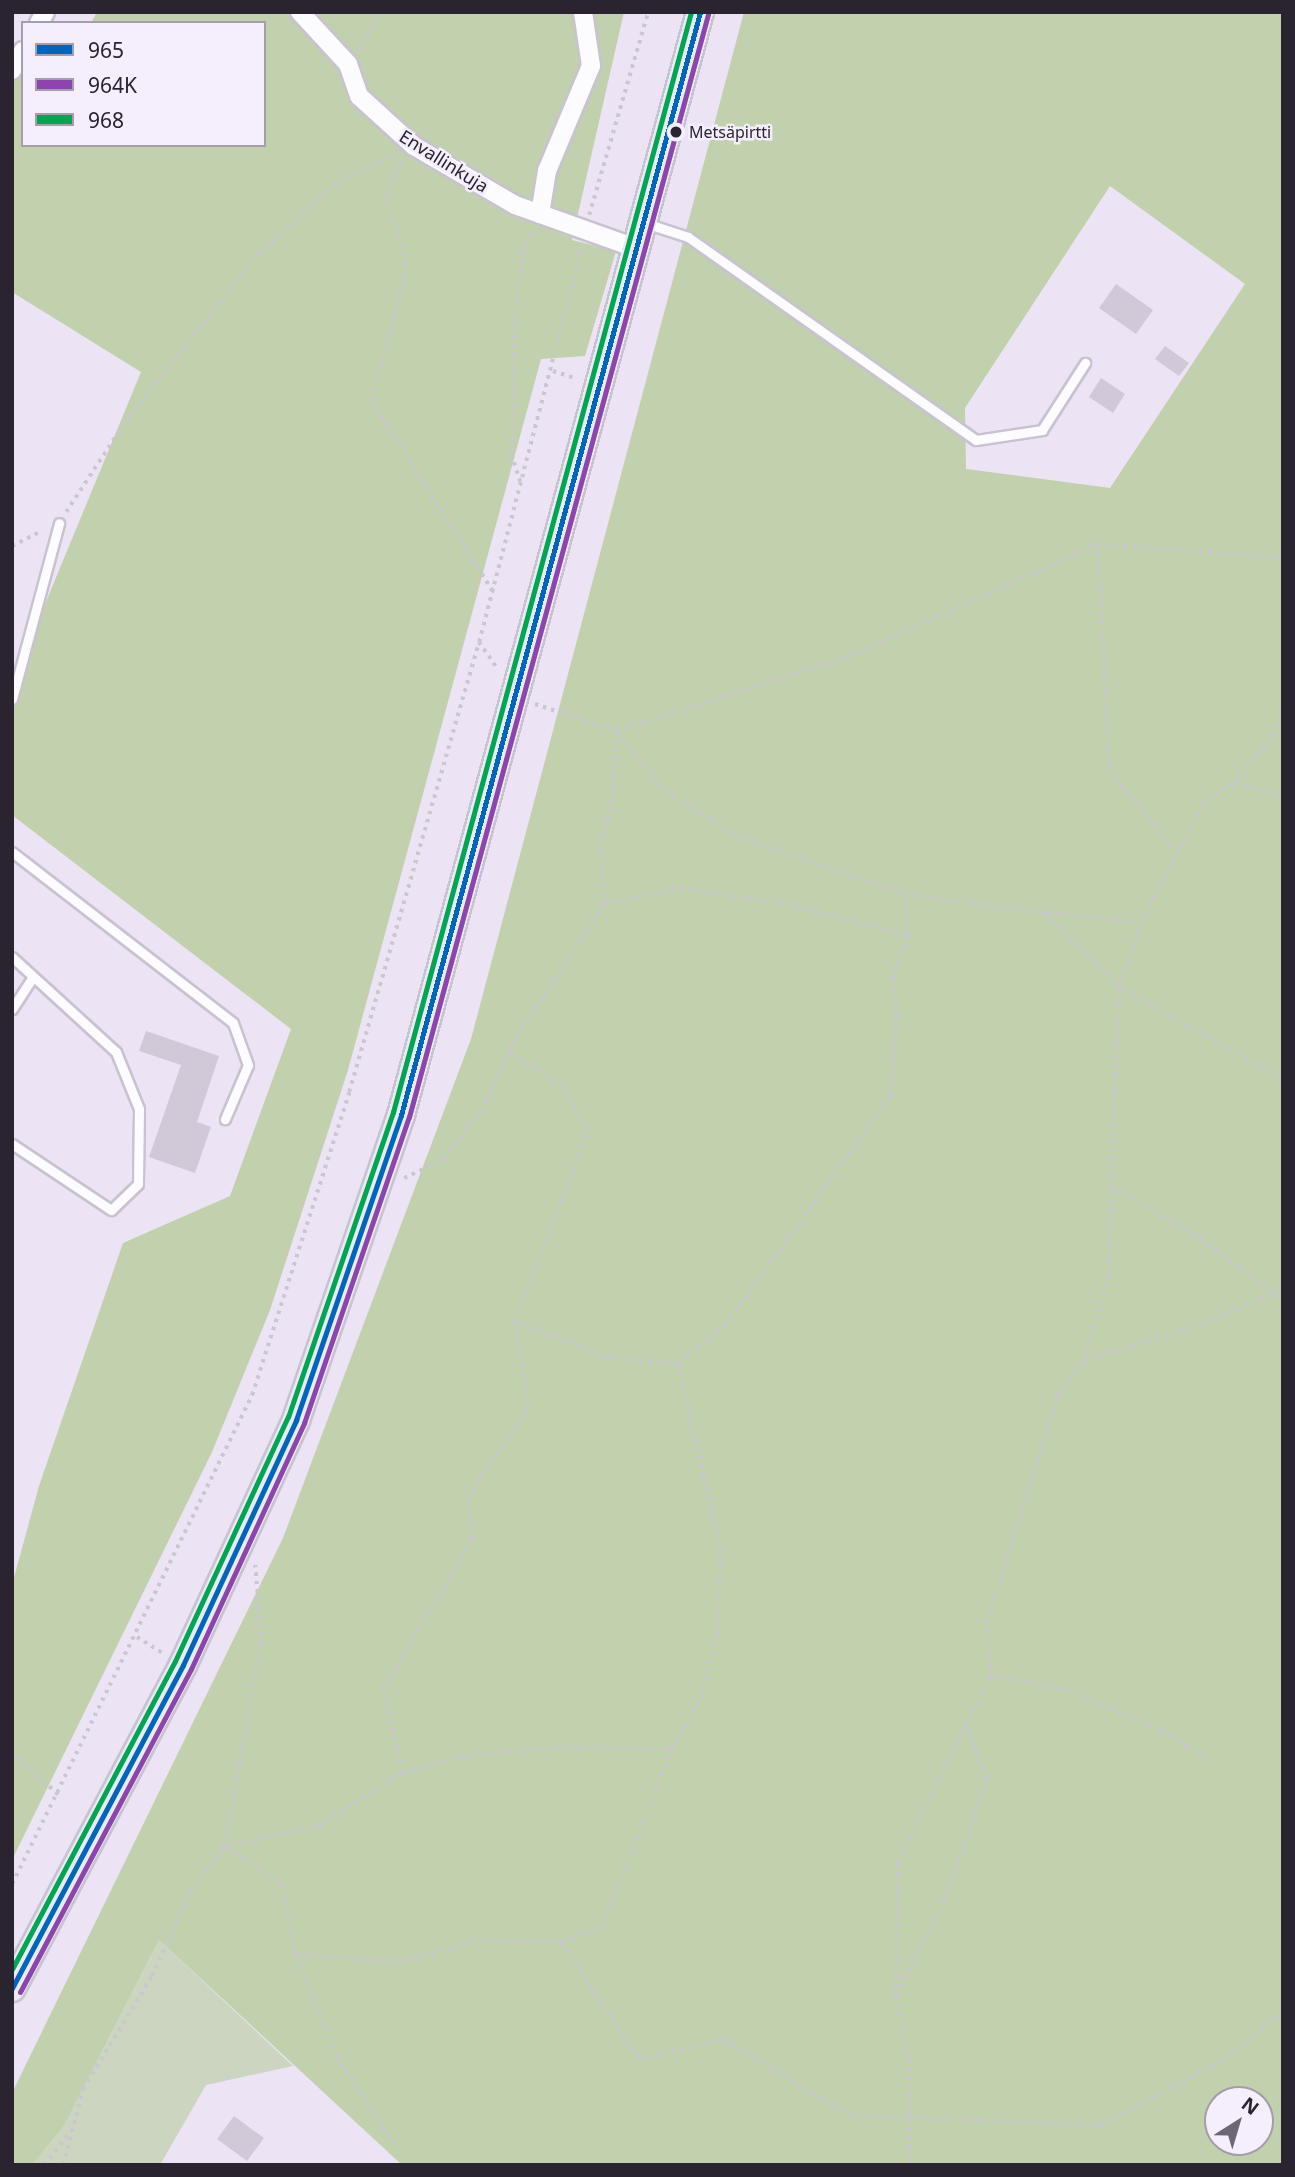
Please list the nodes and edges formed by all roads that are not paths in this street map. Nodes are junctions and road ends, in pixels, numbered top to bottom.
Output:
1 (300, 12) edge
2 (583, 12) edge
3 (700, 12) edge
4 (21, 54) edge
5 (12, 70) edge
6 (540, 214) junction
7 (639, 235) junction
8 (1085, 363) dead end
9 (59, 523) road end
10 (12, 699) edge
11 (12, 852) edge
12 (12, 957) edge
13 (32, 978) junction
14 (12, 1009) edge
15 (225, 1118) dead end
16 (12, 1144) edge
17 (12, 1988) edge

1 - 6 street, Envallinkuja
2 - 6 street
3 - 7 main road
4 - 5 street
6 - 7 street, Envallinkuja
7 - 8 lane
7 - 17 main road
9 - 10 lane
11 - 15 lane
12 - 13 lane
13 - 14 lane
13 - 16 lane

